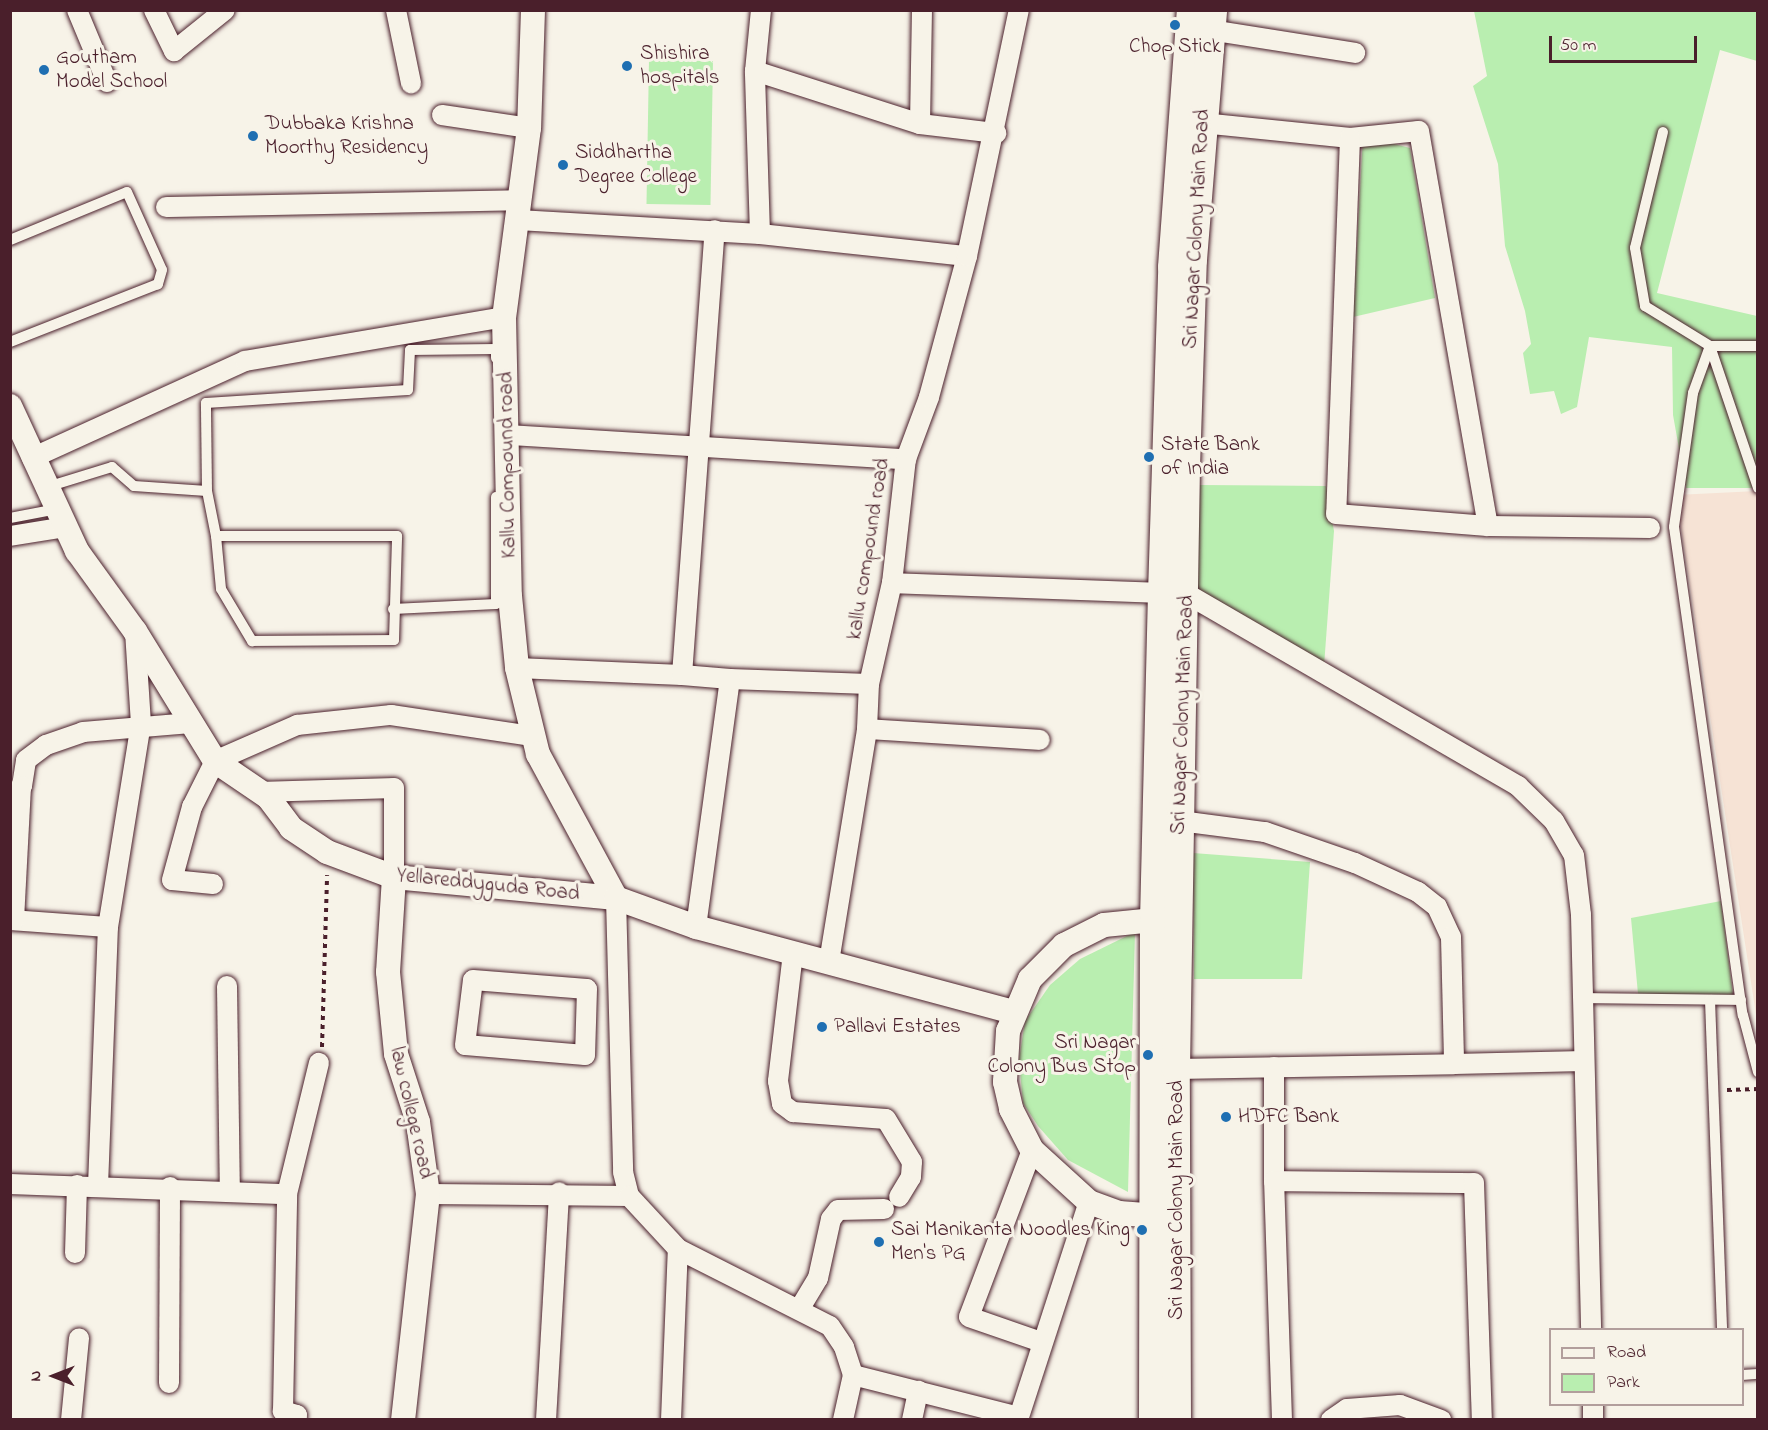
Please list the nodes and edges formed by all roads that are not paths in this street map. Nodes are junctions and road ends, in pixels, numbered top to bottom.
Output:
1 (77, 10) edge
2 (154, 10) edge
3 (225, 10) edge
4 (396, 10) edge
5 (533, 10) edge
6 (761, 10) edge
7 (922, 10) edge
8 (1019, 10) edge
9 (1205, 17) edge
10 (1355, 53) dead end
11 (755, 71) junction
12 (107, 81) dead end
13 (411, 83) dead end
14 (442, 115) dead end
15 (1202, 123) junction
16 (920, 124) junction
17 (529, 128) junction
18 (1663, 132) dead end
19 (996, 133) junction
20 (1350, 138) junction
21 (165, 207) dead end
22 (519, 210) junction
23 (715, 230) junction
24 (760, 234) junction
25 (10, 240) edge
26 (967, 256) junction
27 (504, 317) junction
28 (10, 342) edge
29 (1710, 346) junction
30 (1758, 346) edge
31 (10, 406) edge
32 (509, 435) junction
33 (701, 443) junction
34 (32, 458) junction
35 (906, 459) junction
36 (46, 487) junction
37 (1758, 488) edge
38 (207, 491) junction
39 (10, 518) edge
40 (62, 518) junction
41 (1488, 526) junction
42 (1650, 528) dead end
43 (10, 536) edge
44 (216, 536) junction
45 (892, 583) junction
46 (1174, 594) junction
47 (393, 609) junction
48 (135, 631) junction
49 (517, 668) junction
50 (682, 675) junction
51 (730, 679) junction
52 (869, 684) junction
53 (192, 723) junction
54 (141, 724) junction
55 (867, 729) junction
56 (532, 736) junction
57 (1040, 740) dead end
58 (215, 761) junction
59 (16, 785) edge
60 (261, 792) junction
61 (10, 803) edge
62 (1180, 821) junction
63 (394, 877) junction
64 (213, 884) dead end
65 (616, 898) junction
66 (12, 920) edge
67 (1154, 920) junction
68 (108, 927) junction
69 (696, 927) junction
70 (793, 953) junction
71 (829, 962) junction
72 (227, 986) dead end
73 (1583, 998) junction
74 (1710, 1000) junction
75 (1741, 1000) junction
76 (590, 1002) junction
77 (619, 1002) junction
78 (1013, 1012) junction
79 (588, 1034) junction
80 (619, 1035) junction
81 (1584, 1061) junction
82 (319, 1062) road end
83 (1454, 1064) junction
84 (1274, 1067) junction
85 (1176, 1069) junction
86 (1758, 1072) edge
87 (1032, 1150) junction
88 (1274, 1181) junction
89 (10, 1184) edge
90 (77, 1185) junction
91 (99, 1186) junction
92 (170, 1187) junction
93 (230, 1190) junction
94 (558, 1192) junction
95 (287, 1194) junction
96 (428, 1194) junction
97 (629, 1196) junction
98 (1089, 1202) junction
99 (1165, 1217) junction
100 (678, 1249) junction
101 (75, 1253) dead end
102 (800, 1308) junction
103 (1591, 1328) edge
104 (1722, 1328) edge
105 (80, 1338) dead end
106 (1041, 1342) junction
107 (853, 1375) junction
108 (169, 1383) dead end
109 (918, 1391) junction
110 (303, 1418) edge
111 (1018, 1418) edge
112 (71, 1419) edge
113 (403, 1419) edge
114 (546, 1419) edge
115 (671, 1419) edge
116 (843, 1419) edge
117 (912, 1419) edge
118 (1153, 1419) edge
119 (1177, 1419) edge
120 (1282, 1419) edge
121 (1331, 1419) edge
122 (1441, 1419) edge
123 (1482, 1419) edge

1 - 12 street
2 - 3 street
4 - 13 street
5 - 17 street, Kallu Compound road
6 - 11 street
7 - 16 street
8 - 19 street, kallu compound road
9 - 10 street
9 - 15 main road, Sri Nagar Colony Main Road
9 - 46 main road, Sri Nagar Colony Main Road
11 - 16 street
11 - 24 street
14 - 17 street
15 - 20 street
15 - 46 main road, Sri Nagar Colony Main Road
16 - 19 street
17 - 22 street, Kallu Compound road
18 - 29 lane
19 - 26 street, kallu compound road
20 - 41 street
20 - 41 street
21 - 22 street
22 - 23 street
22 - 27 street, Kallu Compound road
23 - 24 street
23 - 33 street
24 - 26 street
25 - 28 lane
26 - 35 street, kallu compound road
27 - 32 street, Kallu Compound road
27 - 34 street
29 - 30 lane
29 - 37 lane
29 - 75 lane
31 - 34 street, Yellareddyguda Road
32 - 33 street
32 - 49 street, Kallu Compound road
33 - 35 street
33 - 50 street
34 - 36 street, Yellareddyguda Road
35 - 45 street, kallu compound road
36 - 38 lane
36 - 40 street, Yellareddyguda Road
38 - 44 lane
38 - 47 lane
39 - 40 lane
40 - 43 street
40 - 48 street, Yellareddyguda Road
41 - 42 street
44 - 47 lane
44 - 47 lane
45 - 46 street
45 - 52 street, kallu compound road
46 - 62 main road, Sri Nagar Colony Main Road
46 - 67 main road, Sri Nagar Colony Main Road
46 - 73 street
48 - 53 street, Yellareddyguda Road
48 - 54 street
49 - 50 street
49 - 56 street, Kallu Compound road
50 - 51 street
51 - 52 street
51 - 69 street
52 - 55 street, kallu compound road
53 - 54 street
53 - 58 street, Yellareddyguda Road
54 - 59 street
54 - 68 street
55 - 57 street
55 - 71 street, kallu compound road
56 - 58 street
56 - 65 street, Kallu Compound road
58 - 60 street, Yellareddyguda Road
58 - 64 street
59 - 61 street
59 - 66 street
60 - 63 street, Yellareddyguda Road
60 - 63 street
62 - 83 street
62 - 85 main road, Sri Nagar Colony Main Road
63 - 65 street, Yellareddyguda Road
63 - 96 street, law college road
65 - 69 street, Yellareddyguda Road
65 - 77 street
66 - 68 street
67 - 78 street
67 - 99 main road, Sri Nagar Colony Main Road
68 - 91 street
69 - 70 street, Yellareddyguda Road
70 - 71 street, Yellareddyguda Road
70 - 102 street
71 - 78 street, Yellareddyguda Road
72 - 93 street
73 - 74 lane
73 - 81 street
74 - 75 lane
74 - 104 lane
75 - 86 lane
76 - 77 street
76 - 79 street
76 - 79 street
77 - 80 street
78 - 87 street
79 - 80 street
80 - 97 street
81 - 83 street
81 - 103 street
82 - 95 street
83 - 84 street
84 - 85 street
84 - 88 street
85 - 99 main road, Sri Nagar Colony Main Road
87 - 98 street
87 - 106 street
88 - 120 street
88 - 123 street
89 - 90 street
90 - 91 street
90 - 101 street
91 - 92 street
92 - 93 street
92 - 108 street
93 - 95 street
94 - 96 street
94 - 97 street
94 - 114 street
95 - 110 street
96 - 113 street, law college road
97 - 100 street
98 - 99 street
98 - 106 street
99 - 118 main road, Sri Nagar Colony Main Road
99 - 119 main road, Sri Nagar Colony Main Road
100 - 102 street
100 - 115 street
102 - 107 street
105 - 112 street
106 - 111 street
107 - 109 street
107 - 116 street
109 - 111 street
109 - 117 street
121 - 122 street

